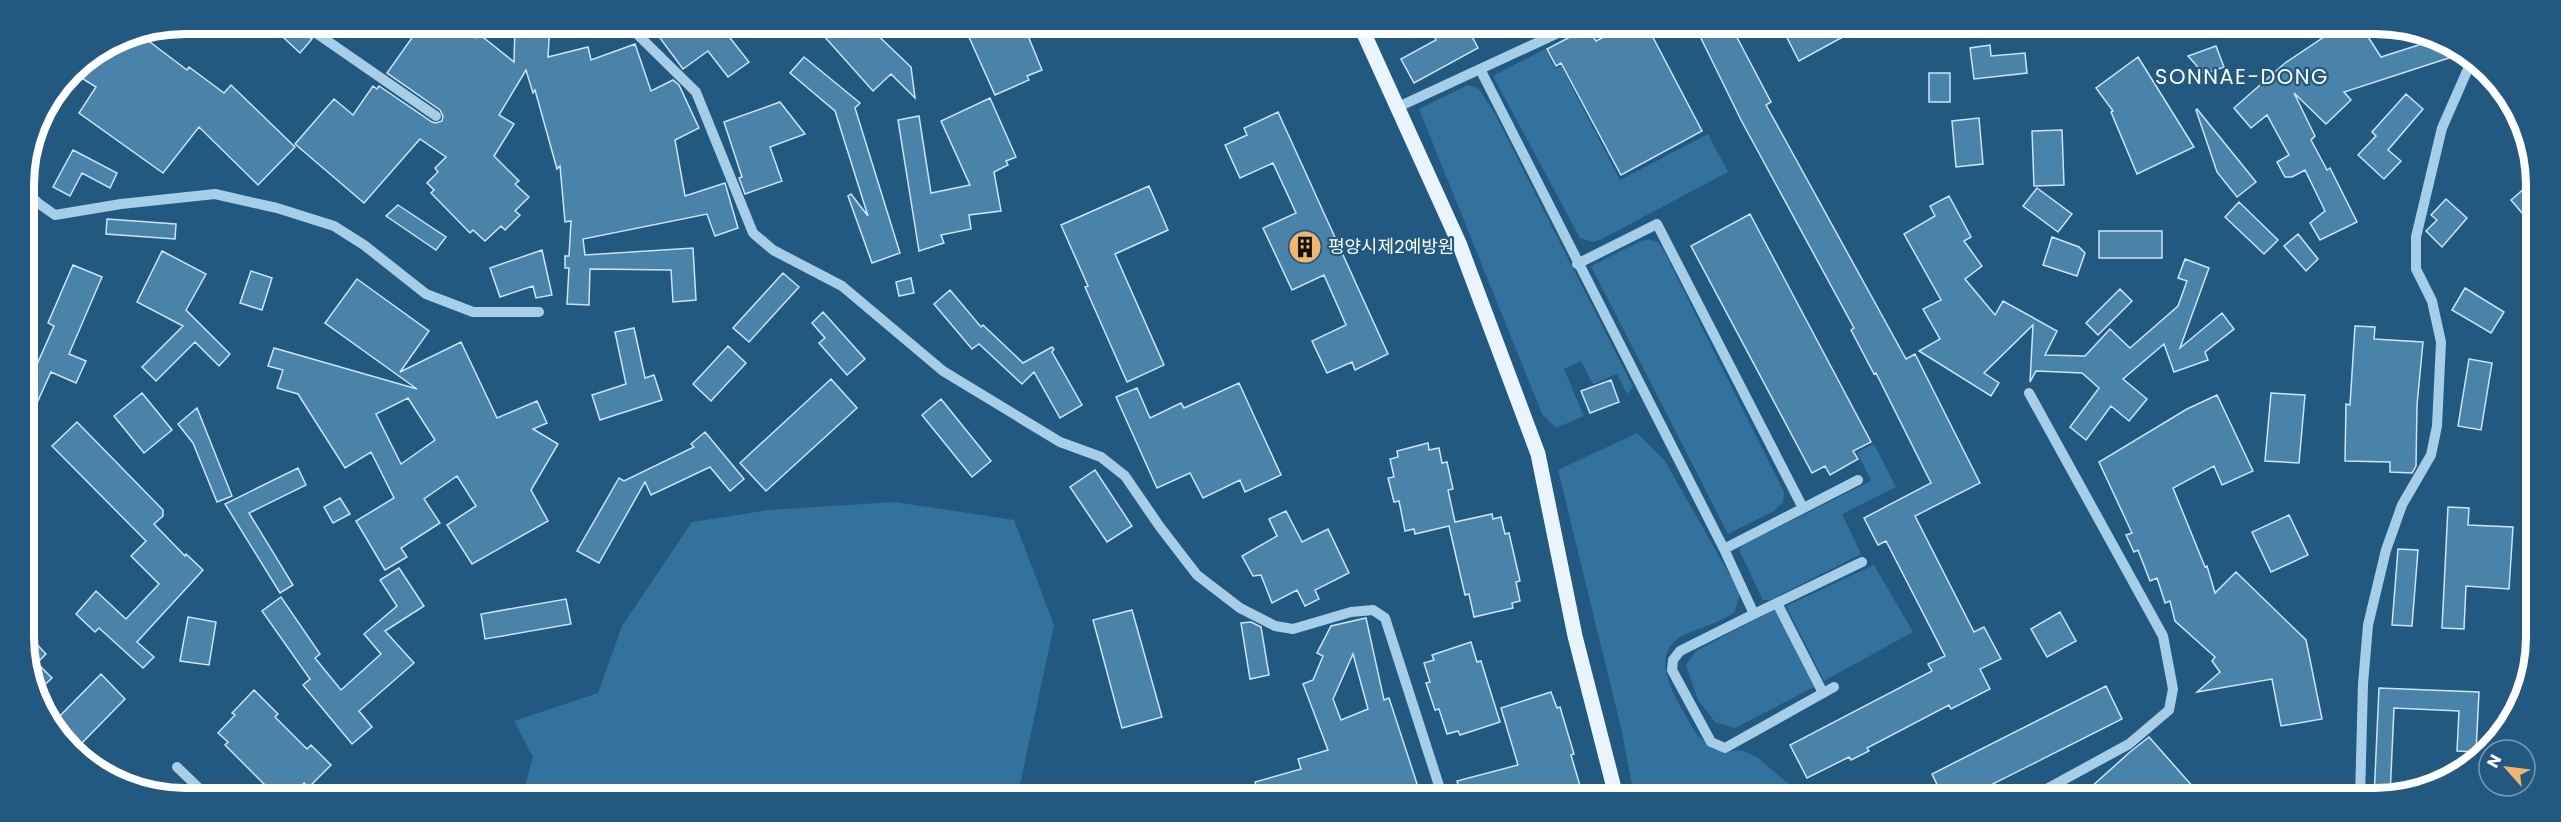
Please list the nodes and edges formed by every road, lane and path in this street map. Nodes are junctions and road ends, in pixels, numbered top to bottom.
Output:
1 (317, 34) edge
2 (637, 34) edge
3 (1364, 34) edge
4 (1556, 34) edge
5 (2468, 66) edge
6 (1481, 70) junction
7 (1398, 107) junction
8 (436, 116) dead end
9 (35, 200) edge
10 (1577, 264) junction
11 (539, 312) dead end
12 (2029, 393) dead end
13 (1858, 480) dead end
14 (1803, 508) junction
15 (1724, 549) junction
16 (1862, 562) dead end
17 (1777, 603) junction
18 (1754, 614) junction
19 (1834, 687) dead end
20 (1822, 693) junction
21 (177, 767) dead end
22 (1440, 787) edge
23 (1614, 787) edge
24 (2050, 787) edge
25 (2360, 787) edge
26 (199, 788) edge

1 - 8 street
2 - 22 street
3 - 7 main road
4 - 6 street
5 - 25 street
6 - 7 street
6 - 10 street
7 - 23 main road
9 - 11 street
10 - 14 street
10 - 15 street
12 - 24 street
13 - 14 street
14 - 15 street
15 - 18 street
16 - 17 street
17 - 18 street
17 - 20 street
18 - 20 street
19 - 20 street
21 - 26 street

